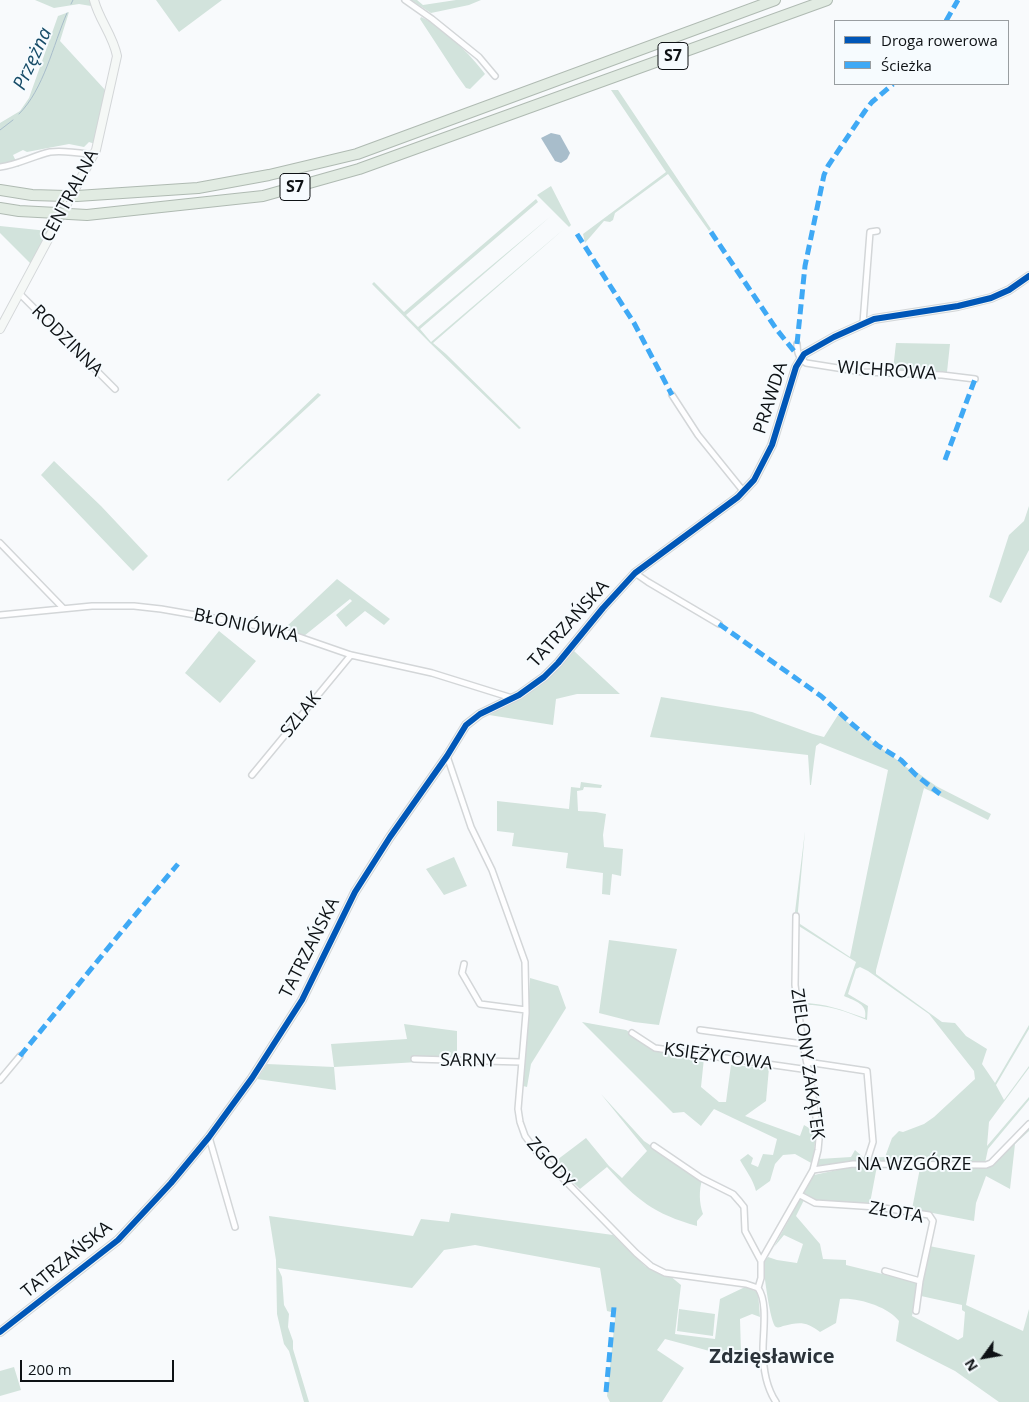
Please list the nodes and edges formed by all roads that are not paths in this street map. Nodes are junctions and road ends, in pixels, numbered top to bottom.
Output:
1 (94, 0) edge
2 (405, 0) edge
3 (775, 0) edge
4 (827, 0) edge
5 (495, 76) dead end
6 (94, 155) junction
7 (0, 166) edge
8 (0, 190) edge
9 (0, 208) edge
10 (877, 231) dead end
11 (1029, 276) edge
12 (19, 293) junction
13 (863, 323) junction
14 (0, 329) edge
15 (796, 344) dead end
16 (800, 359) junction
17 (975, 379) dead end
18 (115, 389) dead end
19 (672, 395) dead end
20 (744, 492) junction
21 (0, 544) edge
22 (635, 573) junction
23 (64, 608) junction
24 (0, 616) edge
25 (719, 624) dead end
26 (351, 655) junction
27 (514, 698) junction
28 (447, 756) junction
29 (252, 775) dead end
30 (796, 916) dead end
31 (464, 964) dead end
32 (526, 1010) junction
33 (700, 1030) dead end
34 (632, 1033) dead end
35 (803, 1044) junction
36 (20, 1056) dead end
37 (414, 1059) dead end
38 (521, 1062) junction
39 (807, 1062) junction
40 (809, 1070) junction
41 (0, 1080) edge
42 (1029, 1124) edge
43 (209, 1138) junction
44 (654, 1146) dead end
45 (866, 1164) junction
46 (813, 1170) junction
47 (800, 1195) junction
48 (234, 1227) dead end
49 (761, 1261) junction
50 (885, 1271) dead end
51 (920, 1281) junction
52 (758, 1288) junction
53 (916, 1311) dead end
54 (0, 1332) edge
55 (776, 1402) edge

1 - 6 street, CENTRALNA
2 - 5 street
3 - 8 highway, S7
4 - 9 highway, S7, bridge
6 - 7 street
6 - 12 street, CENTRALNA
10 - 13 street
11 - 13 street, PRAWDA
12 - 14 street, CENTRALNA
12 - 18 street, RODZINNA
13 - 16 street, PRAWDA
15 - 16 street
16 - 17 street, WICHROWA
16 - 20 street, PRAWDA
19 - 20 street
20 - 22 street, PRAWDA
21 - 23 street
22 - 25 street
22 - 27 street, TATRZAŃSKA
23 - 24 street, BŁONIÓWKA
23 - 26 street, BŁONIÓWKA
26 - 27 street, BŁONIÓWKA
26 - 29 street, SZLAK
27 - 28 street, TATRZAŃSKA
28 - 32 street, ZGODY
28 - 43 street, TATRZAŃSKA
30 - 35 street, ZIELONY ZAKĄTEK
31 - 32 street
32 - 38 street, ZGODY
33 - 35 street
34 - 40 street, KSIĘŻYCOWA
35 - 39 street, ZIELONY ZAKĄTEK
36 - 41 street
37 - 38 street, SARNY
38 - 52 street, ZGODY
39 - 40 street, ZIELONY ZAKĄTEK
39 - 45 street
40 - 46 street, ZIELONY ZAKĄTEK
42 - 45 street, NA WZGÓRZE
43 - 48 street
43 - 54 street, TATRZAŃSKA
44 - 49 street
45 - 46 street, NA WZGÓRZE
46 - 47 street, ZIELONY ZAKĄTEK
47 - 49 street, ZIELONY ZAKĄTEK
47 - 51 street, ZŁOTA
49 - 52 street, ZIELONY ZAKĄTEK
50 - 51 street
51 - 53 street, ZŁOTA
52 - 55 street

